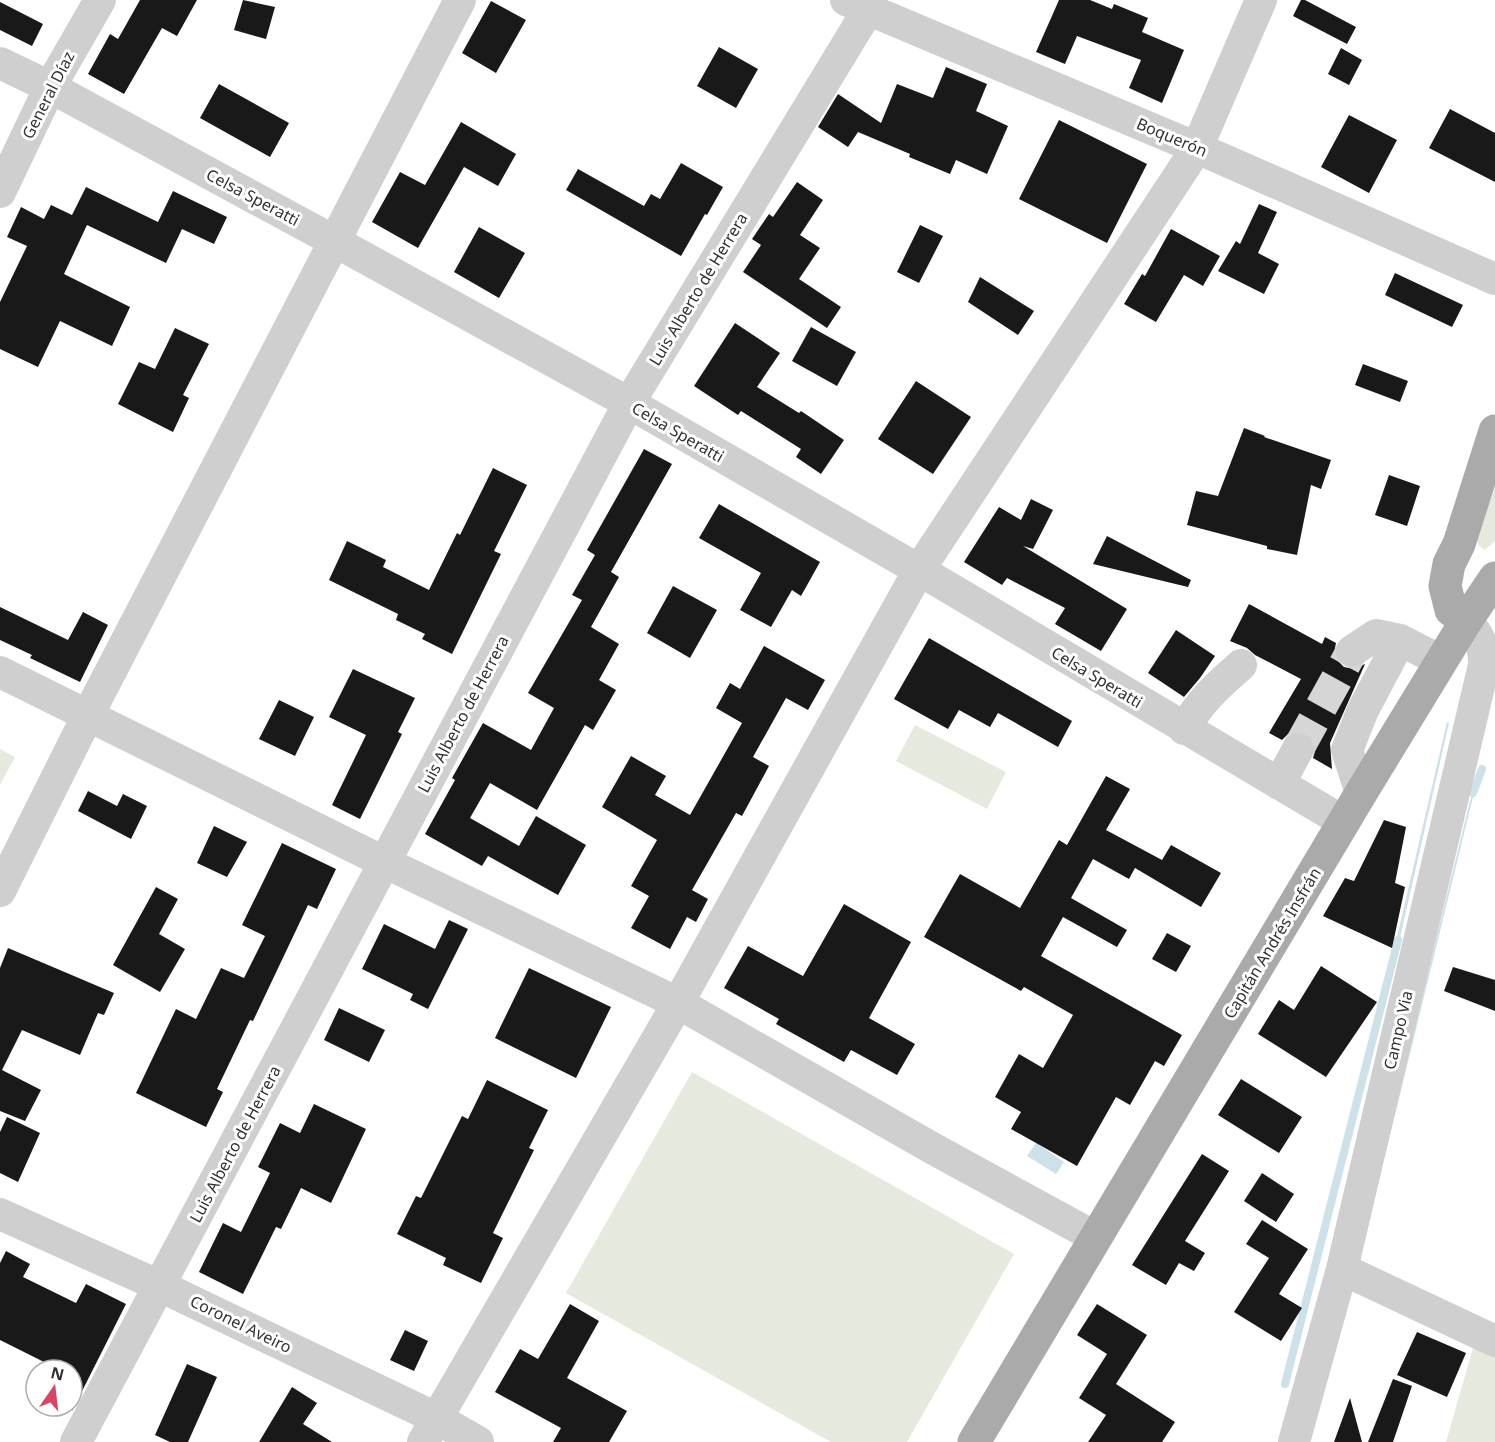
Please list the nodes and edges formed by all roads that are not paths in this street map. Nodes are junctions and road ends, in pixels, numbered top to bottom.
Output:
1 (100, 0) edge
2 (460, 0) edge
3 (1261, 0) edge
4 (862, 3) edge
5 (0, 63) edge
6 (50, 87) junction
7 (1197, 148) junction
8 (0, 192) edge
9 (334, 241) junction
10 (1495, 279) edge
11 (629, 403) junction
12 (1495, 431) edge
13 (919, 570) junction
14 (1495, 578) edge
15 (1466, 621) junction
16 (1400, 640) junction
17 (1352, 651) tunnel mouth
18 (1441, 661) junction
19 (1241, 665) dead end
20 (0, 672) edge
21 (88, 715) junction
22 (1184, 729) junction
23 (1298, 749) tunnel mouth
24 (1279, 784) junction
25 (1361, 793) junction
26 (1344, 822) junction
27 (384, 862) junction
28 (0, 891) edge
29 (678, 1003) junction
30 (0, 1214) edge
31 (1095, 1237) junction
32 (1342, 1269) junction
33 (160, 1286) junction
34 (1495, 1341) edge
35 (429, 1430) edge
36 (76, 1442) edge
37 (478, 1442) edge
38 (974, 1442) edge
39 (1294, 1442) edge

1 - 6 street, General Díaz
2 - 9 street
3 - 7 street
4 - 7 street, Boquerón
4 - 11 street, Luis Alberto de Herrera
5 - 6 street, Celsa Speratti
6 - 8 street, General Díaz
6 - 9 street, Celsa Speratti
7 - 10 street, Boquerón
7 - 13 street
9 - 11 street, Celsa Speratti
9 - 21 street
11 - 13 street, Celsa Speratti
11 - 27 street, Luis Alberto de Herrera
12 - 15 main road
13 - 22 street, Celsa Speratti
13 - 29 street
14 - 15 main road, Capitán Andrés Insfrán
15 - 18 main road, Capitán Andrés Insfrán
15 - 32 street, Campo Via
16 - 17 street
16 - 18 street
16 - 25 street
18 - 25 main road, Capitán Andrés Insfrán
19 - 22 street
20 - 21 street
21 - 27 street
21 - 28 street
22 - 24 street, Celsa Speratti
23 - 24 street
24 - 26 street, Celsa Speratti
25 - 26 main road, Capitán Andrés Insfrán
26 - 31 main road, Capitán Andrés Insfrán
27 - 29 street
27 - 33 street, Luis Alberto de Herrera
29 - 31 street
29 - 35 street
30 - 33 street, Coronel Aveiro
31 - 38 main road, Capitán Andrés Insfrán
32 - 34 street
32 - 39 street, Campo Via
33 - 35 street, Coronel Aveiro
33 - 36 street, Luis Alberto de Herrera
35 - 37 street, Coronel Aveiro

